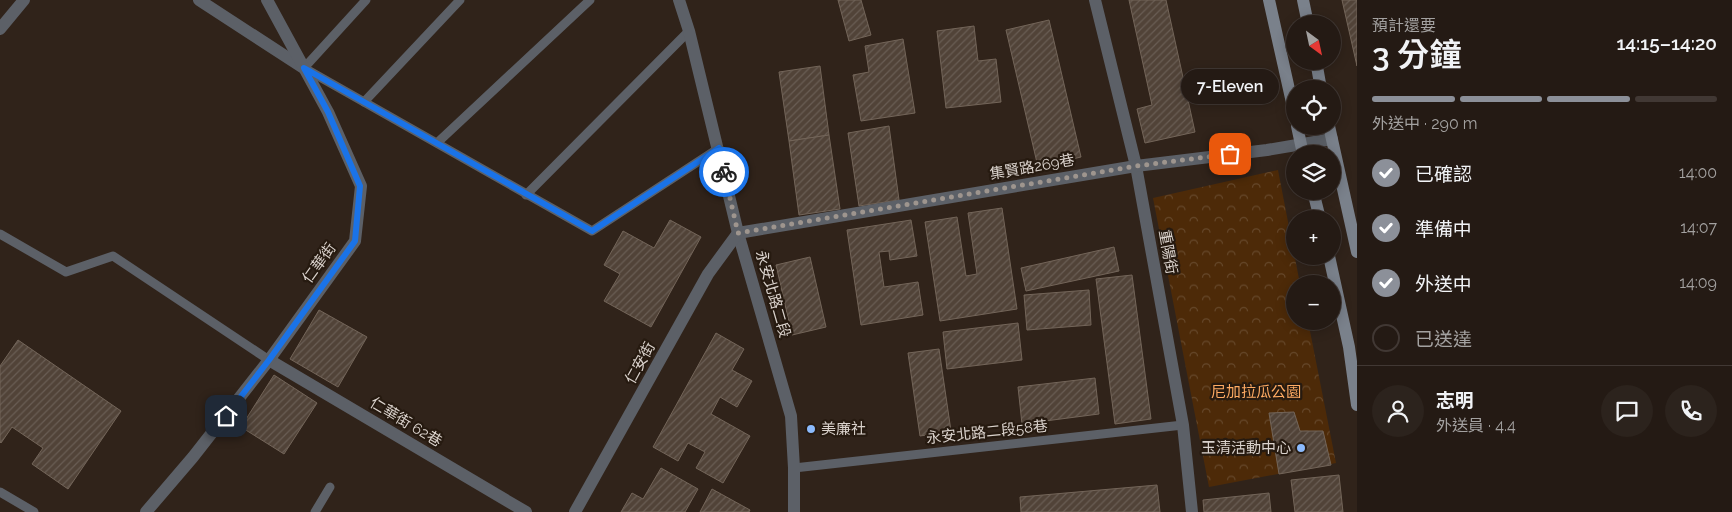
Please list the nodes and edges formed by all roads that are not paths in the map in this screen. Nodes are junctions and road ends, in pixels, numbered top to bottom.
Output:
1 (24, 0) edge
2 (199, 0) edge
3 (266, 0) edge
4 (366, 0) edge
5 (460, 0) edge
6 (590, 0) edge
7 (679, 0) edge
8 (1095, 0) edge
9 (1269, 0) edge
10 (1303, 0) edge
11 (1306, 15) edge
12 (0, 29) edge
13 (690, 31) junction
14 (304, 68) junction
15 (1287, 80) edge
16 (364, 102) junction
17 (1331, 135) edge
18 (1332, 139) junction
19 (437, 143) junction
20 (1314, 145) edge
21 (719, 148) junction
22 (1286, 151) edge
23 (1136, 166) junction
24 (526, 194) junction
25 (738, 233) junction
26 (0, 234) edge
27 (1357, 252) edge
28 (1331, 265) edge
29 (269, 360) junction
30 (1357, 405) edge
31 (1183, 424) junction
32 (794, 468) junction
33 (330, 487) dead end
34 (0, 492) edge
35 (34, 512) edge
36 (146, 512) edge
37 (315, 512) edge
38 (526, 512) edge
39 (575, 512) edge
40 (794, 512) edge
41 (1192, 512) edge

1 - 12 street
2 - 14 street
3 - 14 street, 仁華街
4 - 14 lane
5 - 16 lane
6 - 19 lane
7 - 13 street, 永安北路二段
8 - 23 street, 重陽街
9 - 15 main road
10 - 11 main road
13 - 21 street, 永安北路二段
13 - 24 lane
14 - 16 lane
14 - 29 street, 仁華街
16 - 19 lane
17 - 18 main road
18 - 20 street, 集賢路269巷
18 - 27 main road
19 - 24 lane
21 - 24 lane
21 - 25 street, 永安北路二段
22 - 23 street, 集賢路269巷
23 - 25 street, 集賢路269巷
23 - 31 street, 重陽街
25 - 32 street, 永安北路二段
25 - 39 street, 仁安街
26 - 29 lane
28 - 30 main road
29 - 36 street, 仁華街
29 - 38 street, 仁華街 62巷
31 - 32 lane, 永安北路二段58巷
31 - 41 street, 重陽街
32 - 40 street, 永安北路二段
33 - 37 lane
34 - 35 lane

